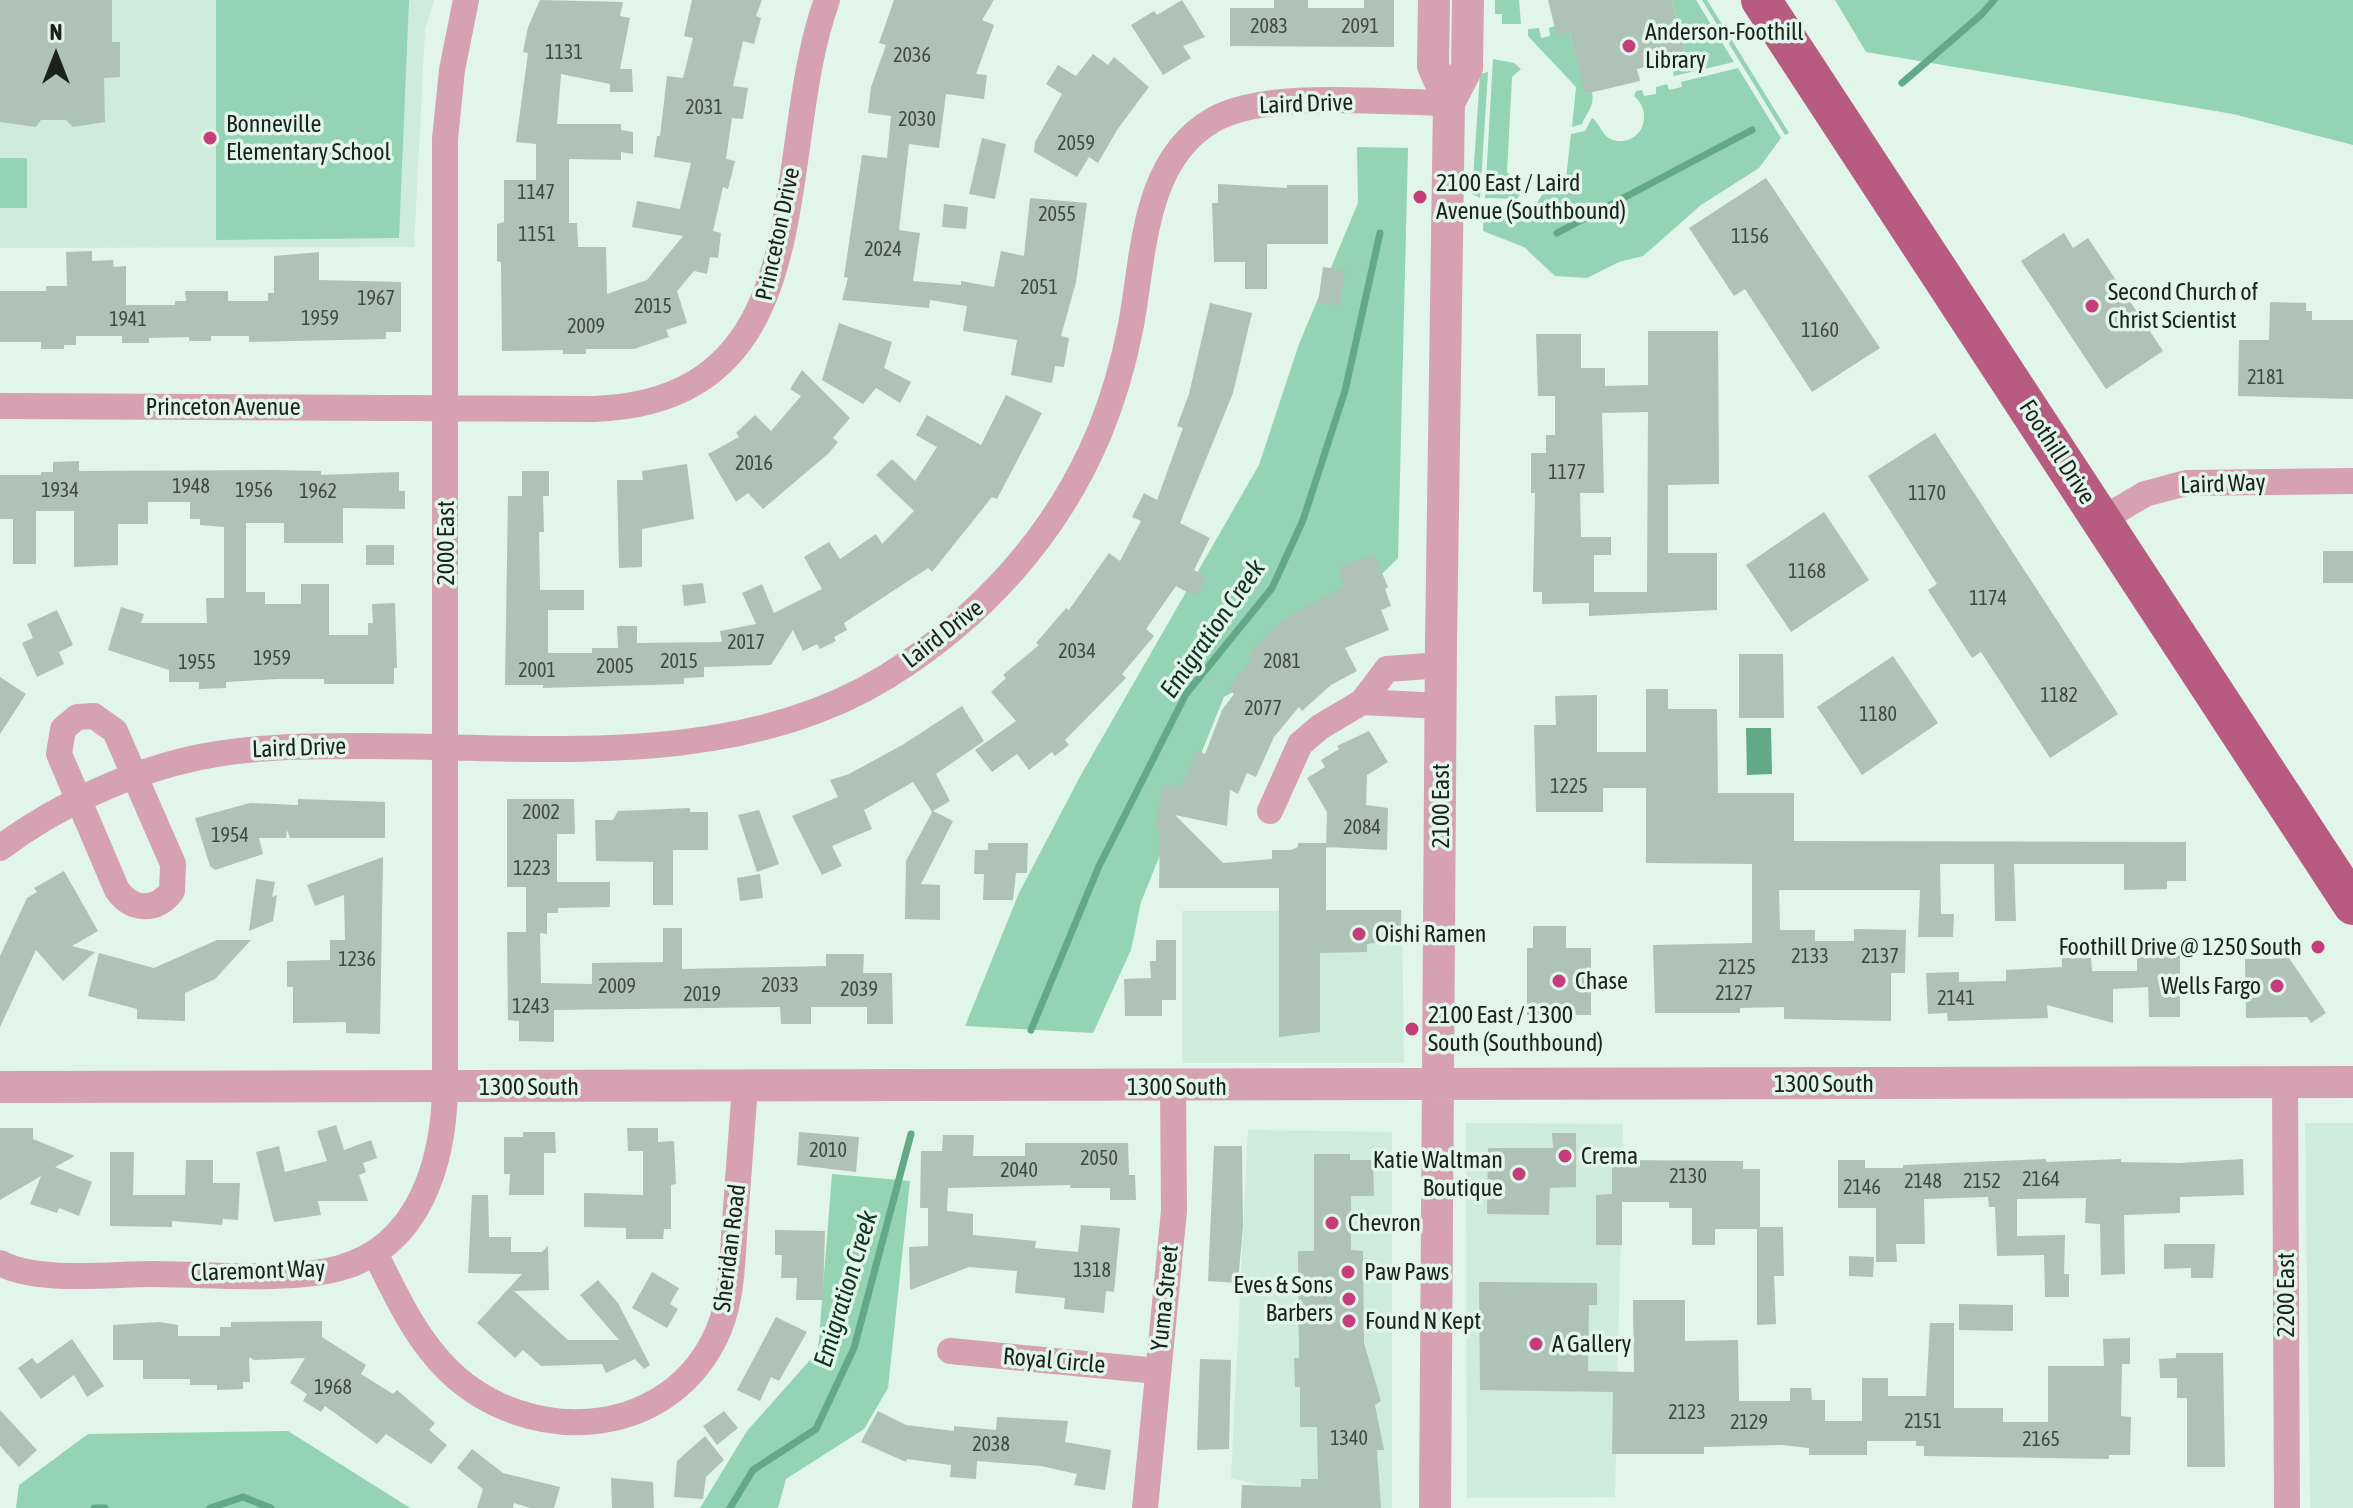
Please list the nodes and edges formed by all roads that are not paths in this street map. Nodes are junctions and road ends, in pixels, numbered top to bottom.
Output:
1 (466, 0) edge
2 (827, 0) edge
3 (1434, 0) edge
4 (1468, 0) edge
5 (1761, 0) edge
6 (1449, 103) junction
7 (0, 406) edge
8 (446, 408) junction
9 (2353, 481) edge
10 (2101, 520) junction
11 (1441, 665) junction
12 (1362, 702) junction
13 (1441, 706) junction
14 (446, 746) junction
15 (135, 778) junction
16 (79, 801) junction
17 (1270, 811) dead end
18 (0, 848) edge
19 (2353, 905) edge
20 (2285, 1082) junction
21 (2353, 1082) edge
22 (1437, 1086) junction
23 (0, 1087) edge
24 (445, 1087) junction
25 (745, 1087) junction
26 (1173, 1087) junction
27 (375, 1253) junction
28 (4, 1274) edge
29 (950, 1351) dead end
30 (1158, 1371) junction
31 (1145, 1508) edge
32 (1435, 1508) edge
33 (2287, 1508) edge

1 - 8 street, 2000 East
2 - 8 street, Princeton Drive
3 - 6 street, 2100 East
4 - 6 street, 2100 East
5 - 10 main road, Foothill Drive
6 - 11 street, 2100 East
6 - 14 street, Laird Drive
7 - 8 street, Princeton Avenue
8 - 14 street, 2000 East
9 - 10 street, Laird Way
10 - 19 main road, Foothill Drive
11 - 12 street
11 - 13 street, 2100 East
12 - 13 street
12 - 17 street
13 - 22 street, 2100 East
14 - 15 street, Laird Drive
14 - 24 street, 2000 East
15 - 16 street, Laird Drive
15 - 16 street
15 - 16 street
16 - 18 street, Laird Drive
20 - 21 street, 1300 South
20 - 22 street, 1300 South
20 - 33 street, 2200 East
22 - 26 street, 1300 South
22 - 32 street, 2100 East
23 - 24 street, 1300 South
24 - 25 street, 1300 South
24 - 27 street, Claremont Way
25 - 26 street, 1300 South
25 - 27 street, Sheridan Road
26 - 30 street, Yuma Street
27 - 28 street, Claremont Way
29 - 30 street, Royal Circle
30 - 31 street, Yuma Street

